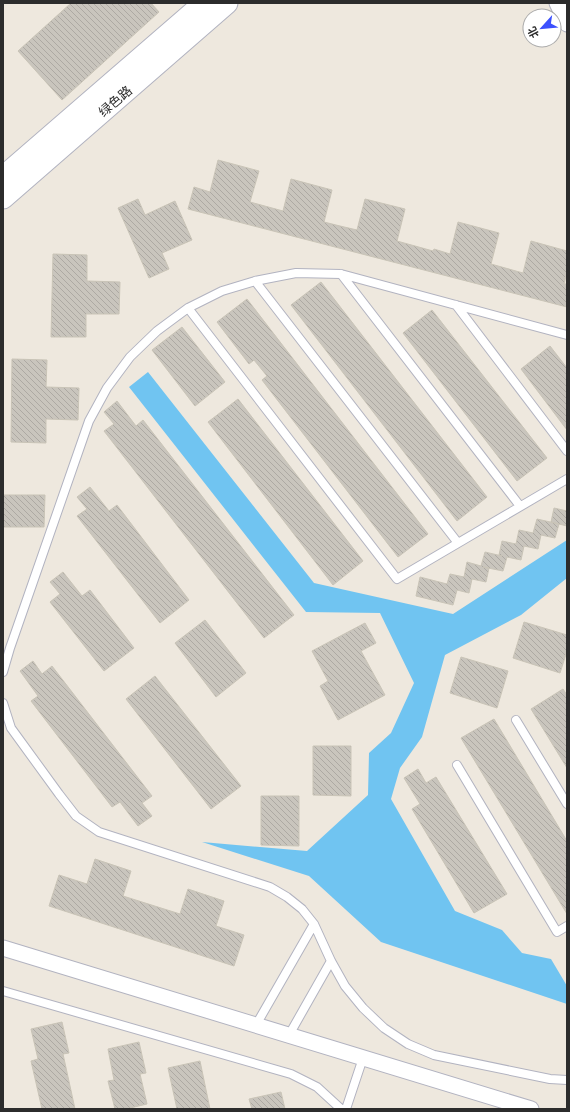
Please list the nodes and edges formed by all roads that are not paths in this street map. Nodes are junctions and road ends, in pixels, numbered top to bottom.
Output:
1 (204, 3) edge
2 (227, 3) edge
3 (557, 3) edge
4 (567, 24) edge
5 (4, 191) edge
6 (341, 274) junction
7 (255, 280) junction
8 (456, 305) junction
9 (188, 308) junction
10 (567, 335) edge
11 (567, 451) edge
12 (567, 479) edge
13 (520, 506) junction
14 (458, 543) junction
15 (3, 672) edge
16 (3, 703) edge
17 (516, 720) dead end
18 (457, 765) dead end
19 (567, 804) edge
20 (314, 924) junction
21 (567, 926) edge
22 (3, 948) edge
23 (331, 961) junction
24 (3, 991) edge
25 (256, 1025) junction
26 (289, 1035) junction
27 (363, 1058) junction
28 (567, 1080) edge
29 (341, 1109) edge
30 (346, 1109) edge
31 (531, 1109) edge

1 - 5 main road, 绿色路
2 - 5 main road, 绿色路
3 - 4 street
6 - 7 lane
6 - 8 lane
6 - 13 lane
7 - 9 lane
7 - 14 lane
8 - 10 lane
8 - 11 lane
9 - 14 lane
9 - 15 lane
12 - 13 lane
13 - 14 lane
16 - 20 lane
17 - 19 lane
18 - 21 lane
20 - 23 lane
20 - 25 lane
22 - 25 street
23 - 26 lane
23 - 28 lane
24 - 29 lane
25 - 26 street
26 - 27 street
27 - 30 lane
27 - 31 street

